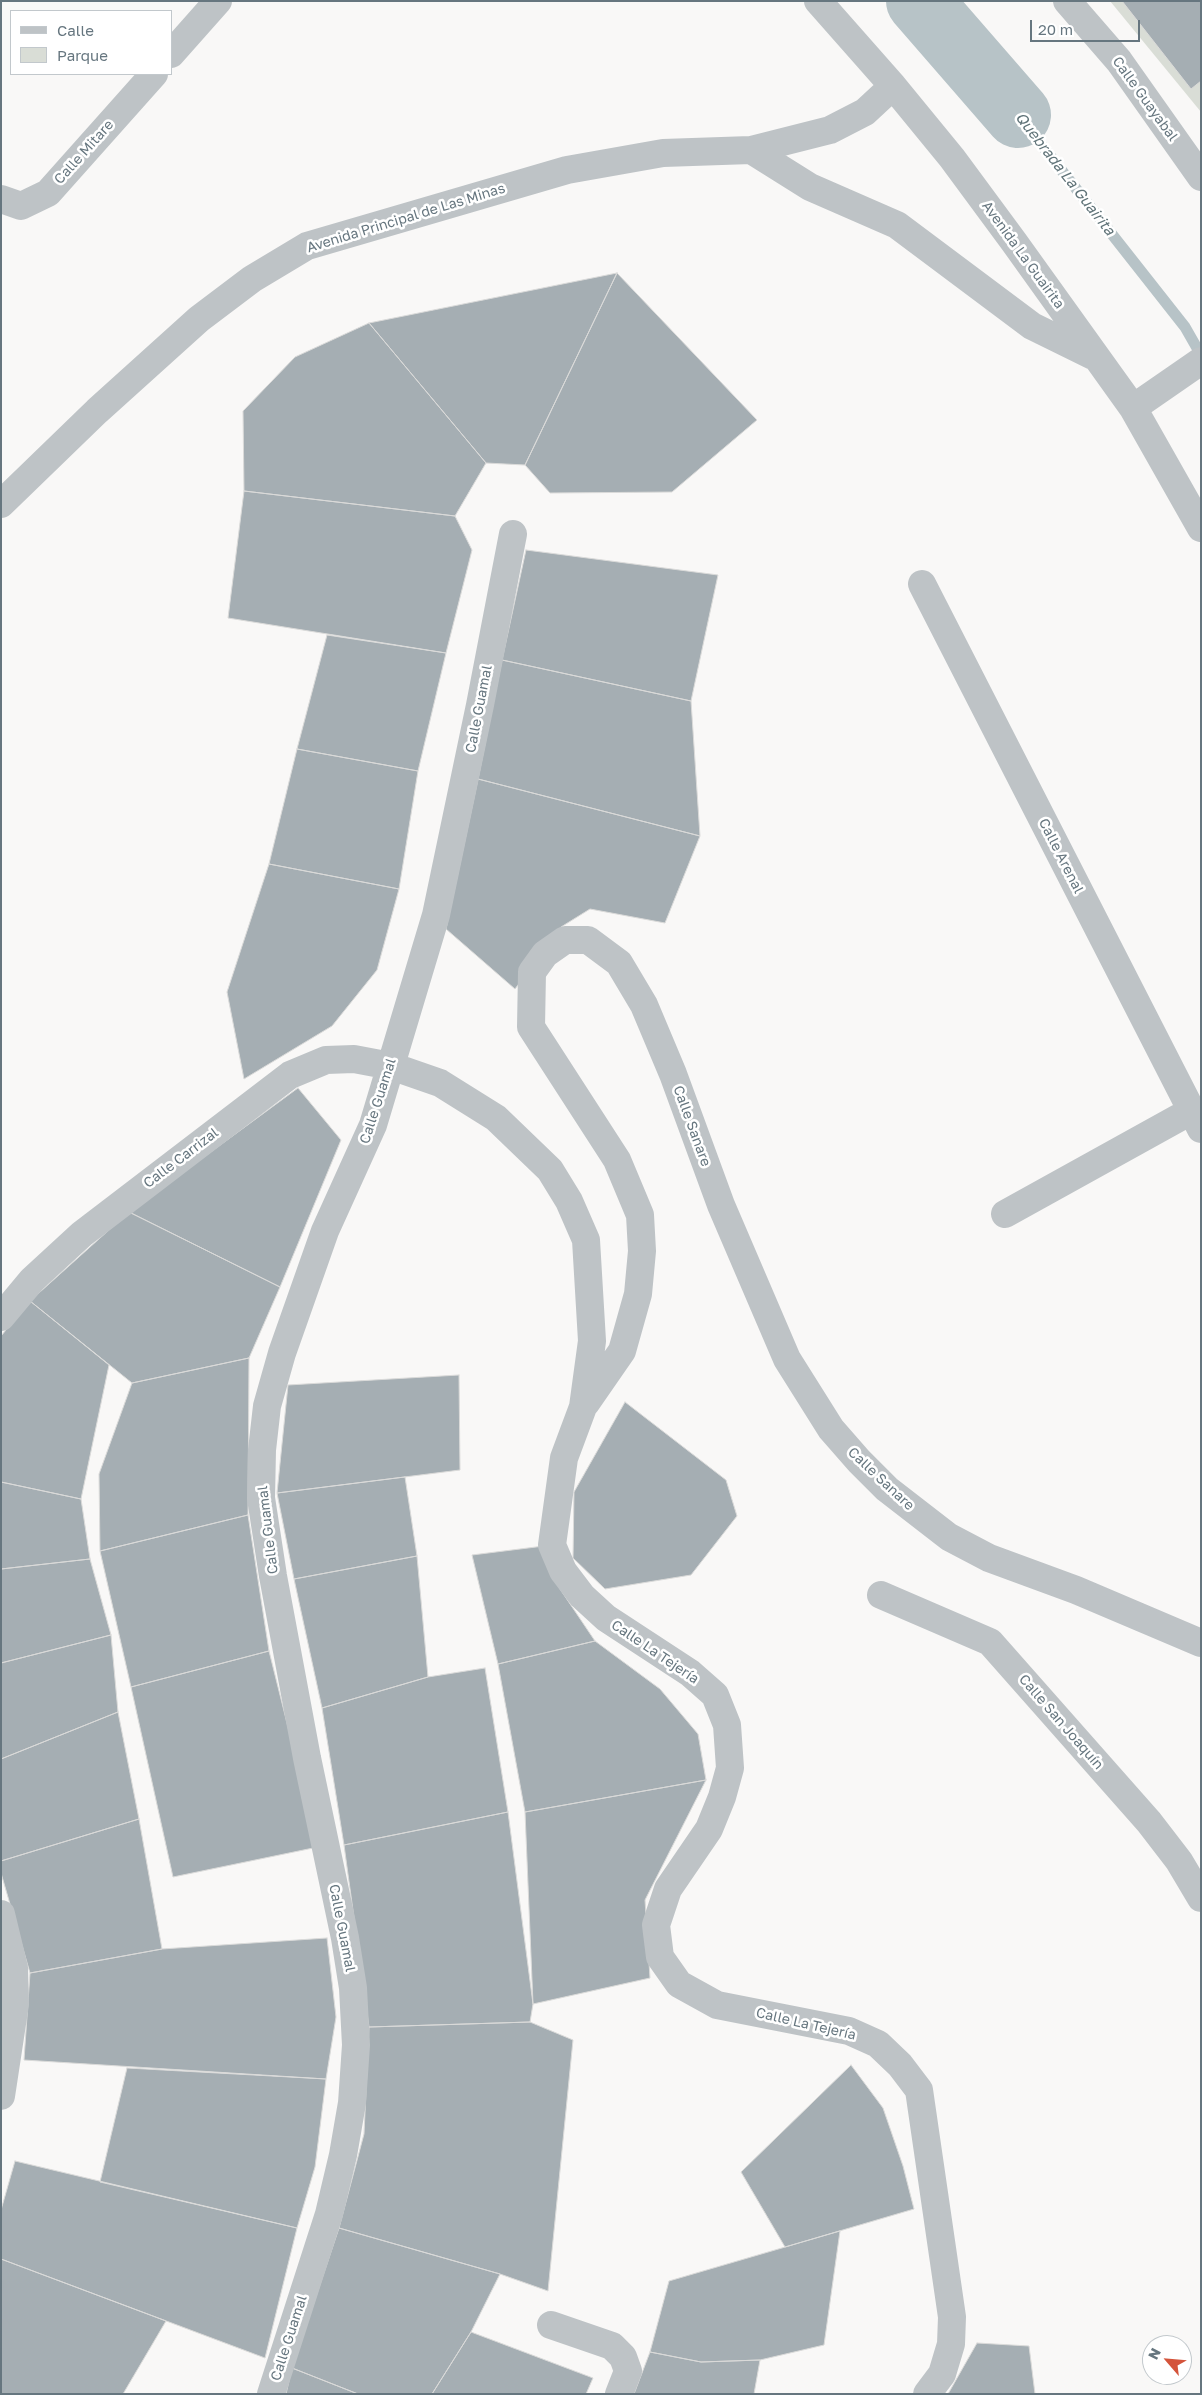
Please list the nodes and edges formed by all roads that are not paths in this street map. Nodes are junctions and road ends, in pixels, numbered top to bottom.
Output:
1 (218, 1) edge
2 (818, 1) edge
3 (1067, 1) edge
4 (172, 53) edge
5 (153, 75) edge
6 (893, 86) junction
7 (751, 150) junction
8 (1201, 177) edge
9 (1, 199) edge
10 (1094, 356) junction
11 (1201, 362) edge
12 (1133, 408) junction
13 (1, 504) edge
14 (1201, 528) edge
15 (513, 534) dead end
16 (922, 584) dead end
17 (391, 1066) junction
18 (1196, 1120) edge
19 (1005, 1214) dead end
20 (1, 1317) edge
21 (583, 1407) junction
22 (882, 1595) dead end
23 (1201, 1643) edge
24 (1201, 1898) edge
25 (1, 1914) edge
26 (1, 2096) edge
27 (551, 2324) dead end
28 (271, 2394) edge
29 (619, 2394) edge
30 (927, 2394) edge

1 - 4 street
2 - 6 street, Avenida La Guairita
3 - 8 street, Calle Guayabal
5 - 9 street, Calle Mitare
6 - 7 street, Avenida Principal de Las Minas
6 - 10 street, Avenida La Guairita
7 - 10 street
7 - 13 street, Avenida Principal de Las Minas
10 - 12 street, Avenida La Guairita
11 - 12 street
12 - 14 street, Avenida La Guairita
15 - 17 street, Calle Guamal
16 - 18 street, Calle Arenal
17 - 20 street, Calle Carrizal
17 - 21 street, Calle La Tejería
17 - 28 street, Calle Guamal
18 - 19 street
21 - 23 street, Calle Sanare
21 - 30 street, Calle La Tejería
22 - 24 street, Calle San Joaquín
25 - 26 street
27 - 29 street

